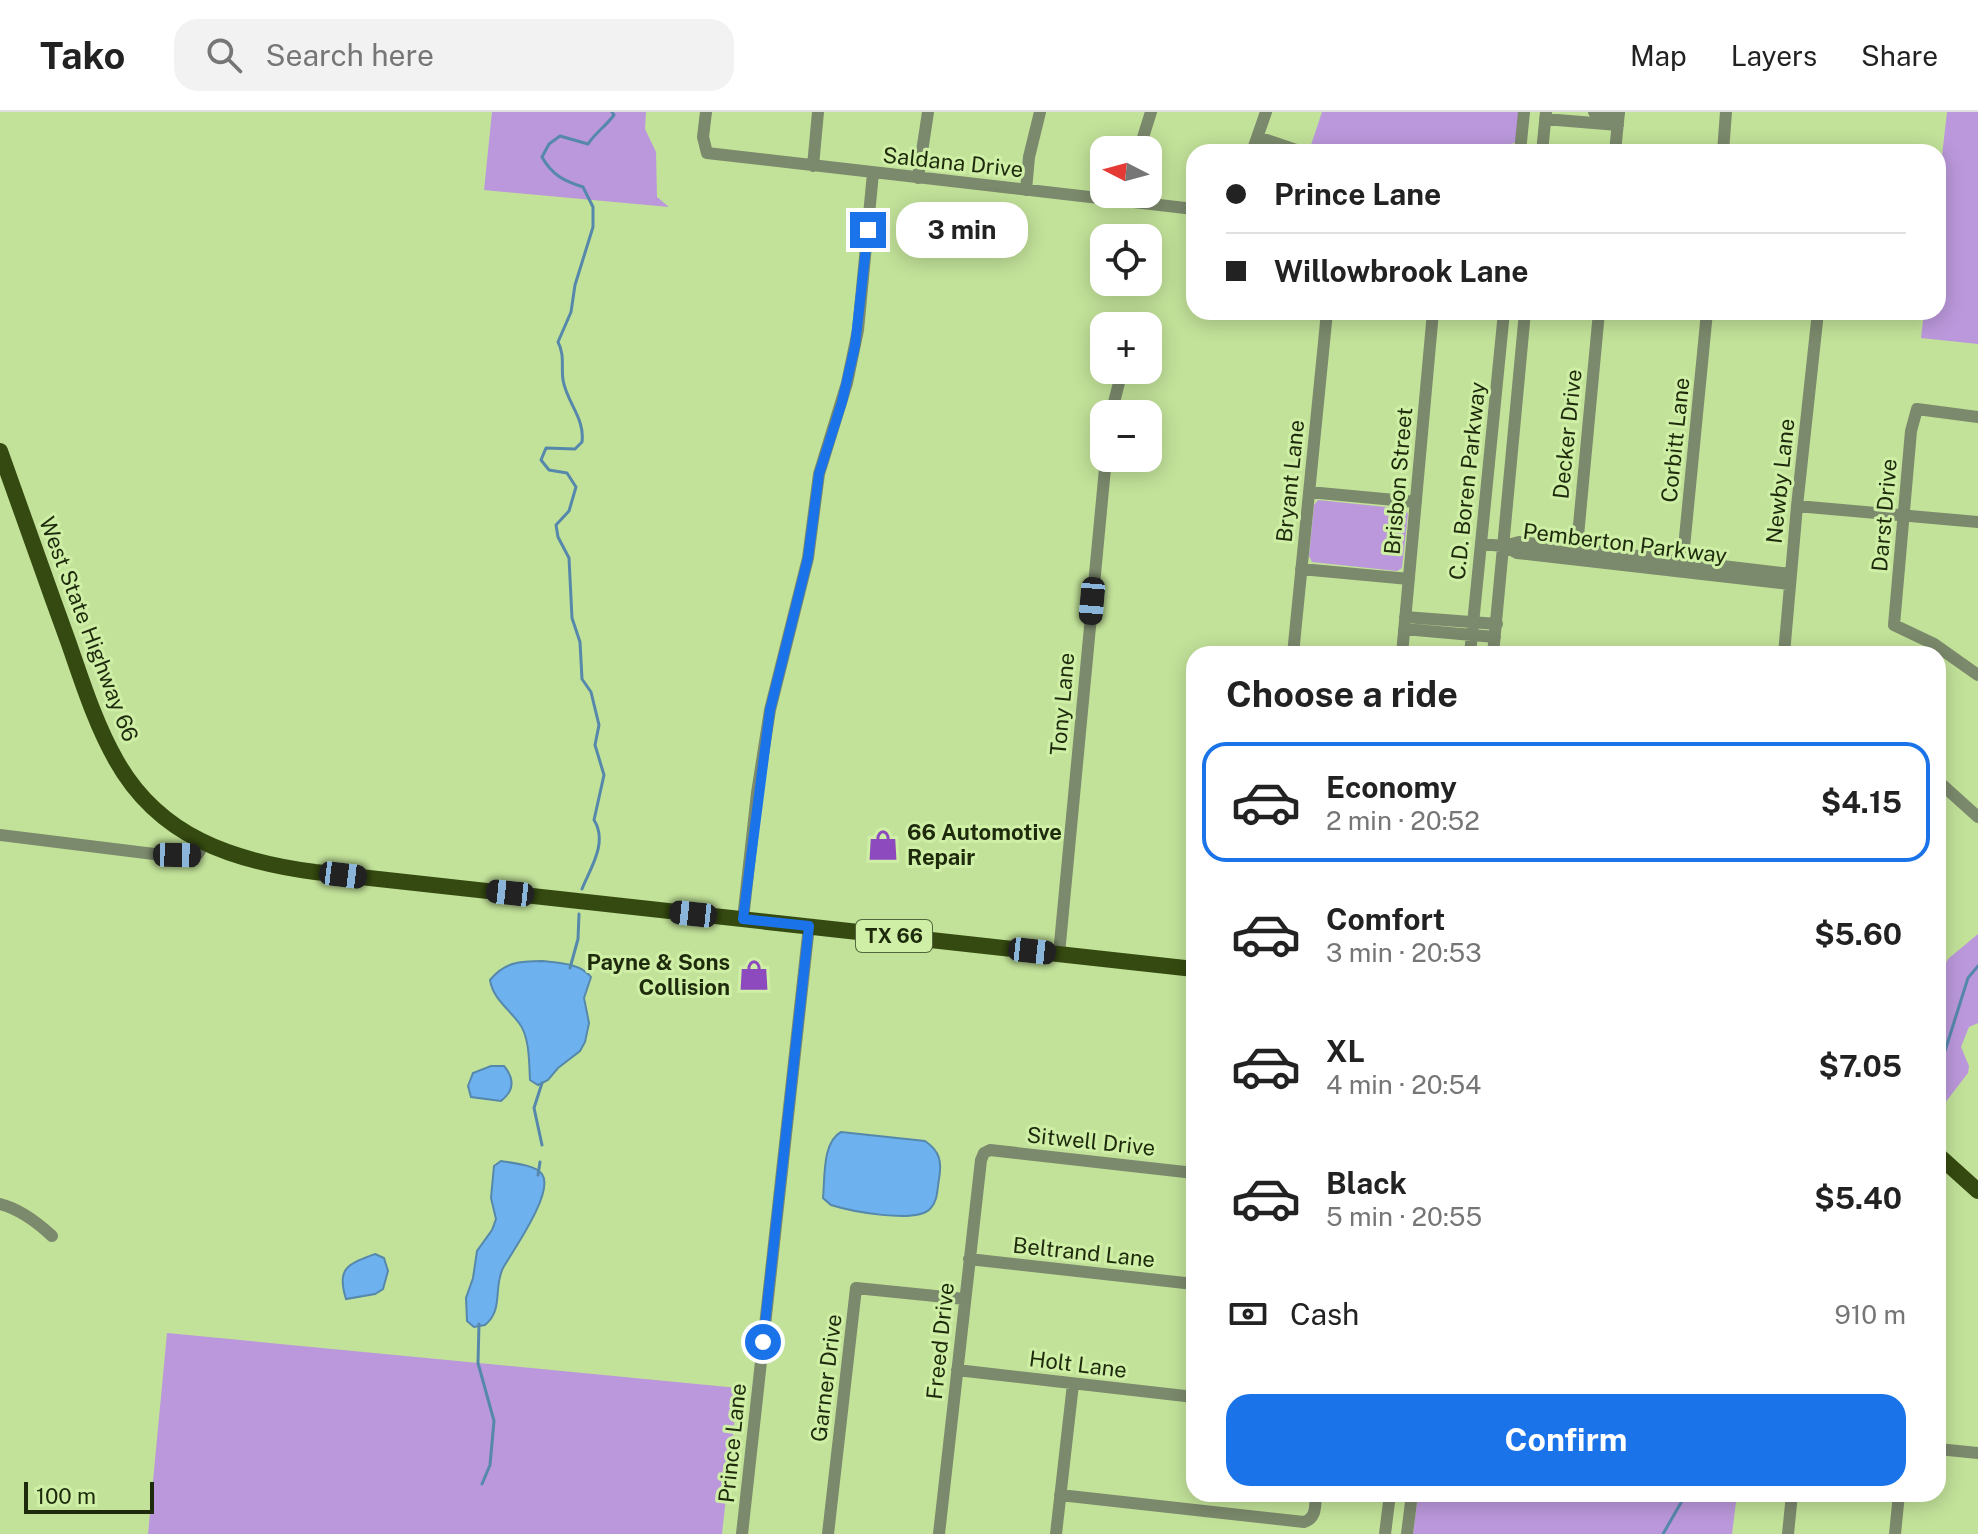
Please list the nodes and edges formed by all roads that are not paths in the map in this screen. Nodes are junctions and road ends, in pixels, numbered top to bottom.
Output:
1 (706, 112) edge
2 (818, 112) edge
3 (928, 112) edge
4 (1040, 112) edge
5 (1151, 112) edge
6 (1266, 112) edge
7 (1524, 112) edge
8 (1594, 112) edge
9 (1726, 112) edge
10 (1545, 116) edge
11 (1619, 117) edge
12 (1143, 136) edge
13 (1258, 137) junction
14 (1255, 144) edge
15 (1279, 144) edge
16 (1521, 144) edge
17 (1543, 144) edge
18 (1616, 144) edge
19 (1724, 144) edge
20 (813, 166) junction
21 (873, 173) junction
22 (918, 178) junction
23 (1026, 190) junction
24 (1090, 195) edge
25 (1162, 203) edge
26 (1186, 208) edge
27 (1326, 320) edge
28 (1432, 320) edge
29 (1503, 320) edge
30 (1524, 320) edge
31 (1598, 320) edge
32 (1706, 320) edge
33 (1817, 320) edge
34 (1978, 417) edge
35 (0, 451) edge
36 (1105, 472) edge
37 (1309, 492) junction
38 (1416, 502) junction
39 (1797, 506) junction
40 (1905, 515) junction
41 (1978, 522) edge
42 (1481, 544) junction
43 (1504, 546) junction
44 (1576, 554) junction
45 (1682, 566) junction
46 (1301, 569) junction
47 (1409, 579) junction
48 (1791, 579) junction
49 (1405, 623) junction
50 (1473, 628) junction
51 (1496, 631) junction
52 (1294, 646) edge
53 (1403, 646) edge
54 (1471, 646) edge
55 (1494, 646) edge
56 (1785, 646) edge
57 (1937, 646) edge
58 (1946, 652) edge
59 (1978, 675) edge
60 (1946, 788) edge
61 (1978, 817) edge
62 (0, 835) edge
63 (205, 843) junction
64 (743, 919) junction
65 (809, 926) junction
66 (1059, 954) junction
67 (1186, 968) edge
68 (984, 1153) joint
69 (1946, 1162) edge
70 (1186, 1172) edge
71 (1978, 1191) edge
72 (0, 1204) edge
73 (52, 1236) dead end
74 (969, 1259) junction
75 (1186, 1283) edge
76 (965, 1299) junction
77 (957, 1370) junction
78 (1073, 1384) junction
79 (1186, 1396) edge
80 (1946, 1450) edge
81 (1978, 1453) edge
82 (1060, 1495) junction
83 (1315, 1502) edge
84 (1389, 1502) edge
85 (1411, 1502) edge
86 (1791, 1502) edge
87 (1898, 1502) edge
88 (742, 1534) edge
89 (828, 1534) edge
90 (939, 1534) edge
91 (1056, 1534) edge
92 (1385, 1534) edge
93 (1407, 1534) edge
94 (1788, 1534) edge
95 (1895, 1534) edge

1 - 20 street, Saldana Drive
2 - 20 street
3 - 22 street
4 - 23 street
5 - 12 street
6 - 13 street
7 - 16 street
8 - 11 street
9 - 19 street
10 - 11 street
10 - 17 street
11 - 18 street
13 - 14 street
13 - 15 street
20 - 21 street, Saldana Drive
21 - 22 street, Saldana Drive
21 - 64 street
22 - 23 street, Saldana Drive
23 - 24 street, Saldana Drive
25 - 26 street, Saldana Drive
27 - 37 street, Bryant Lane
28 - 38 street, Brisbon Street
29 - 42 street, C.D. Boren Parkway
30 - 43 street, C.D. Boren Parkway
31 - 44 street, Decker Drive
32 - 45 street, Corbitt Lane
33 - 39 street, Newby Lane
34 - 40 street, Darst Drive
35 - 63 main road, West State Highway 66 / TX 66
36 - 66 street, Tony Lane
37 - 38 street
37 - 46 street, Bryant Lane
38 - 47 street, Brisbon Street
39 - 40 street
39 - 48 street, Newby Lane
40 - 41 street
40 - 57 street, Darst Drive
42 - 43 street, Pemberton Parkway
42 - 50 street, C.D. Boren Parkway
43 - 44 street, Pemberton Parkway
43 - 51 street, C.D. Boren Parkway
44 - 45 street, Pemberton Parkway
45 - 48 street, Pemberton Parkway
46 - 47 street
46 - 52 street, Bryant Lane
47 - 49 street, Brisbon Street
48 - 56 street, Newby Lane
49 - 50 street
49 - 53 street, Brisbon Street
50 - 51 street
50 - 54 street, C.D. Boren Parkway
51 - 55 street, C.D. Boren Parkway
58 - 59 street, Darst Drive
60 - 61 street
62 - 63 street
63 - 64 main road, West State Highway 66 / TX 66
64 - 65 main road, West State Highway 66 / TX 66
65 - 66 main road, West State Highway 66 / TX 66
65 - 88 street, Prince Lane
66 - 67 main road, West State Highway 66 / TX 66
68 - 70 street, Sitwell Drive
68 - 74 street, Freed Drive
69 - 71 main road
72 - 73 street
74 - 75 street, Beltrand Lane
74 - 76 street, Freed Drive
76 - 77 street, Freed Drive
76 - 89 street, Garner Drive
77 - 78 street, Holt Lane
77 - 90 street, Freed Drive
78 - 79 street, Holt Lane
78 - 82 street
80 - 81 street
82 - 83 street
82 - 91 street
84 - 92 street
85 - 93 street
86 - 94 street
87 - 95 street

